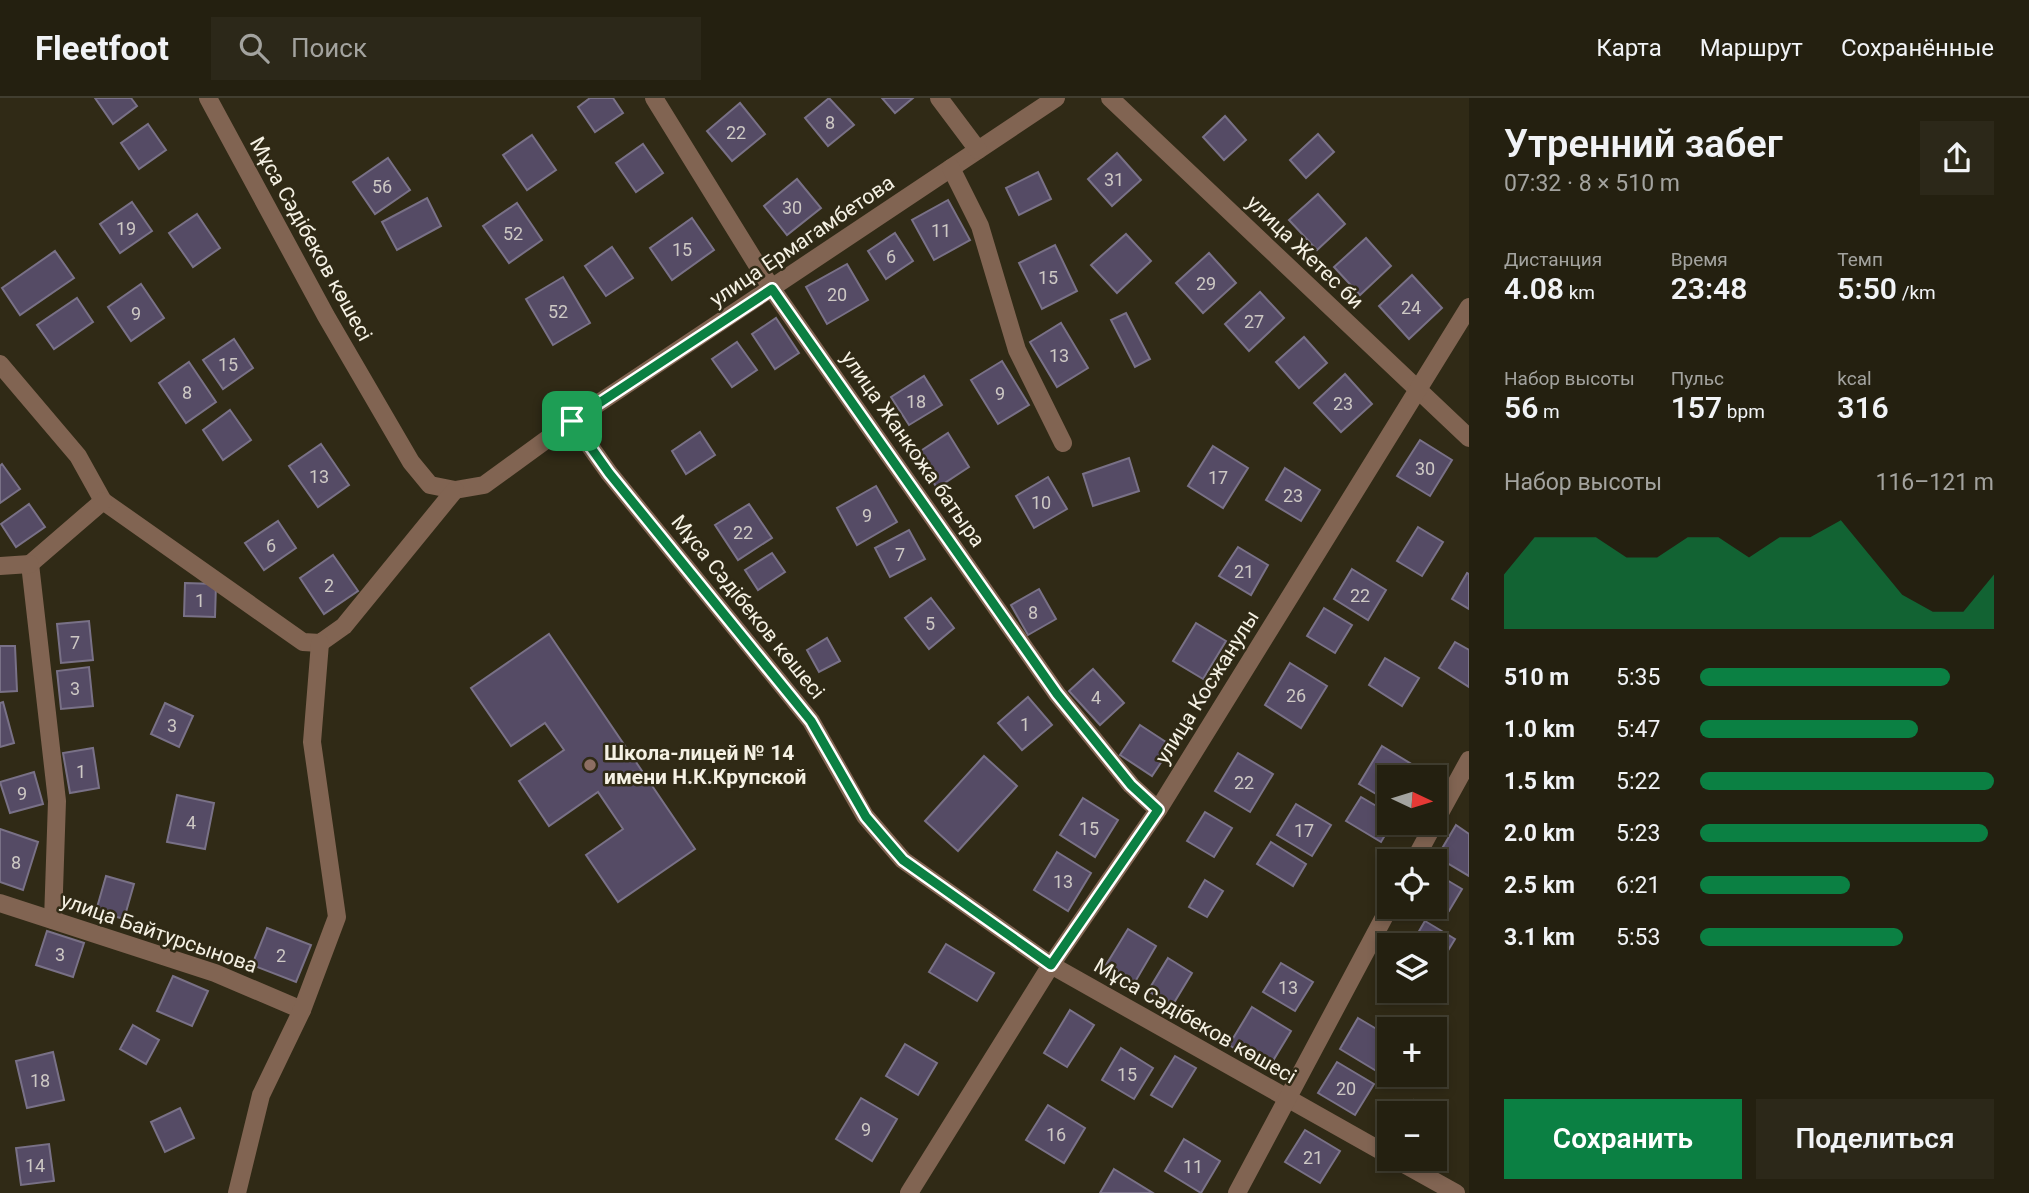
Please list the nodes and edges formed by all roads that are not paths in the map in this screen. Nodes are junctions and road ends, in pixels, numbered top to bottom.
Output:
1 (208, 98) edge
2 (654, 98) edge
3 (939, 98) edge
4 (1056, 98) edge
5 (1110, 98) edge
6 (978, 150) junction
7 (951, 169) junction
8 (772, 289) junction
9 (1469, 307) edge
10 (0, 364) edge
11 (1418, 390) junction
12 (572, 421) junction
13 (1469, 438) edge
14 (1062, 443) dead end
15 (455, 490) junction
16 (103, 501) junction
17 (30, 564) junction
18 (0, 566) edge
19 (320, 643) junction
20 (1469, 760) edge
21 (1447, 800) edge
22 (1158, 810) junction
23 (0, 903) edge
24 (1383, 919) edge
25 (53, 920) junction
26 (1051, 965) junction
27 (302, 1010) junction
28 (1284, 1099) junction
29 (1377, 1150) edge
30 (1415, 1171) edge
31 (237, 1193) edge
32 (909, 1193) edge
33 (1237, 1193) edge
34 (1456, 1193) edge

1 - 15 street, Мұса Сәдібеков көшесі
2 - 8 street, улица Жанкожа батыра
3 - 6 street
4 - 6 street, улица Ермагамбетова
5 - 11 street, улица Жетес би
6 - 7 street, улица Ермагамбетова
7 - 8 street, улица Ермагамбетова
7 - 14 street
8 - 12 street, улица Ермагамбетова
8 - 22 street, улица Жанкожа батыра
9 - 11 street, улица Косжанулы
10 - 16 street
11 - 13 street, улица Жетес би
11 - 22 street, улица Косжанулы
12 - 15 street
12 - 26 street, Мұса Сәдібеков көшесі
15 - 19 street
16 - 17 street
16 - 19 street
17 - 18 street
17 - 25 street
19 - 27 street
20 - 21 street
22 - 26 street, улица Косжанулы
23 - 25 street, улица Байтурсынова
24 - 28 street
25 - 27 street, улица Байтурсынова
26 - 28 street, Мұса Сәдібеков көшесі
26 - 32 street, улица Косжанулы
27 - 31 street
28 - 29 street, Мұса Сәдібеков көшесі
28 - 33 street
30 - 34 street, Мұса Сәдібеков көшесі

